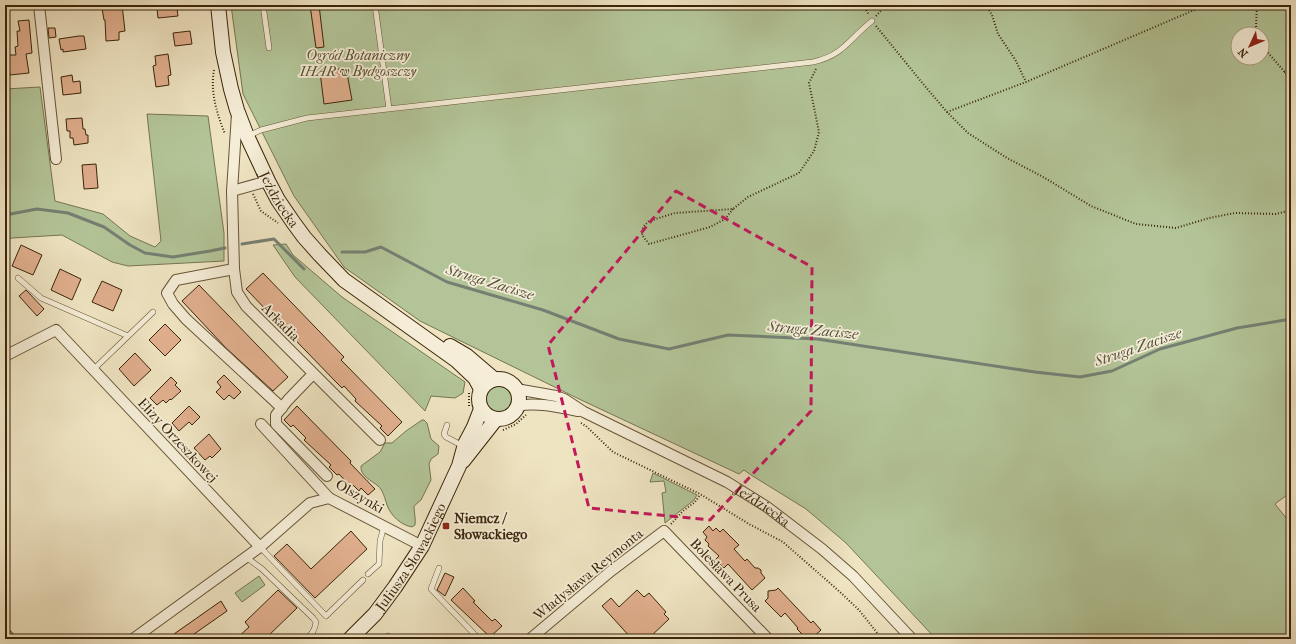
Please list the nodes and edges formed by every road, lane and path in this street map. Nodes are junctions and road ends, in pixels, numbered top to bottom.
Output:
1 (39, 5) edge
2 (218, 5) edge
3 (263, 5) edge
4 (375, 5) edge
5 (863, 5) edge
6 (886, 5) edge
7 (986, 5) edge
8 (1206, 5) edge
9 (1257, 5) edge
10 (872, 20) junction
11 (1256, 26) edge
12 (269, 48) dead end
13 (1270, 55) edge
14 (825, 59) junction
15 (1291, 70) edge
16 (1284, 72) junction
17 (1291, 79) edge
18 (1026, 82) junction
19 (389, 109) junction
20 (237, 110) junction
21 (947, 112) junction
22 (247, 136) junction
23 (56, 159) dead end
24 (268, 181) junction
25 (232, 191) junction
26 (733, 208) junction
27 (1291, 210) edge
28 (234, 269) junction
29 (18, 278) dead end
30 (153, 312) dead end
31 (128, 336) junction
32 (427, 338) junction
33 (5, 356) edge
34 (94, 369) junction
35 (313, 374) junction
36 (494, 380) junction
37 (516, 389) junction
38 (475, 390) junction
39 (282, 408) junction
40 (476, 409) junction
41 (523, 410) junction
42 (584, 412) junction
43 (496, 419) junction
44 (580, 422) dead end
45 (260, 424) dead end
46 (447, 425) dead end
47 (483, 434) junction
48 (380, 440) dead end
49 (464, 447) junction
50 (459, 466) junction
51 (327, 476) dead end
52 (700, 494) junction
53 (329, 498) junction
54 (384, 526) junction
55 (664, 531) junction
56 (422, 546) junction
57 (260, 547) junction
58 (246, 557) junction
59 (439, 568) dead end
60 (368, 574) dead end
61 (363, 580) dead end
62 (133, 639) edge
63 (306, 639) edge
64 (350, 639) edge
65 (480, 639) edge
66 (530, 639) edge
67 (768, 639) edge
68 (882, 639) edge
69 (912, 639) edge

1 - 23 street
2 - 20 street, Jeździecka
3 - 12 lane
4 - 19 lane
5 - 10 path
6 - 10 path
7 - 18 path
8 - 18 path
9 - 11 path
10 - 14 lane
10 - 21 path
13 - 16 path
14 - 19 lane
14 - 26 path
15 - 16 path
16 - 17 path
18 - 21 path
19 - 22 lane
20 - 22 street, Jeździecka
20 - 25 street, Arkadia
21 - 27 path
22 - 24 street, Jeździecka
24 - 25 street
24 - 32 street, Jeździecka
25 - 28 street, Arkadia
26 - 26 path
28 - 35 street, Arkadia
28 - 39 street
29 - 31 lane
30 - 31 lane
31 - 34 lane
32 - 36 street, Jeździecka
32 - 38 street, Jeździecka
33 - 34 street, Elizy Orzeszkowej
34 - 57 street, Elizy Orzeszkowej
35 - 39 street
35 - 48 street, Arkadia
36 - 37 street
36 - 38 street
37 - 41 street
37 - 42 street, Jeździecka
38 - 40 street, Juliusza Słowackiego
38 - 40 path
39 - 51 street
40 - 43 street
40 - 49 street, Juliusza Słowackiego
41 - 42 street, Jeździecka
41 - 43 street
41 - 47 path
42 - 69 street, Jeździecka
43 - 47 street, Juliusza Słowackiego
44 - 52 path
45 - 53 street, Olszynki
46 - 49 lane
47 - 50 street, Juliusza Słowackiego
49 - 50 street, Juliusza Słowackiego
50 - 56 street, Juliusza Słowackiego
52 - 55 path
52 - 68 path
53 - 54 street, Olszynki
53 - 57 street
54 - 56 street, Olszynki
54 - 60 lane
55 - 66 street, Władysława Reymonta
55 - 67 street, Bolesława Prusa
56 - 64 street, Juliusza Słowackiego
57 - 58 street
57 - 61 lane
58 - 62 street
58 - 63 lane
59 - 65 lane

